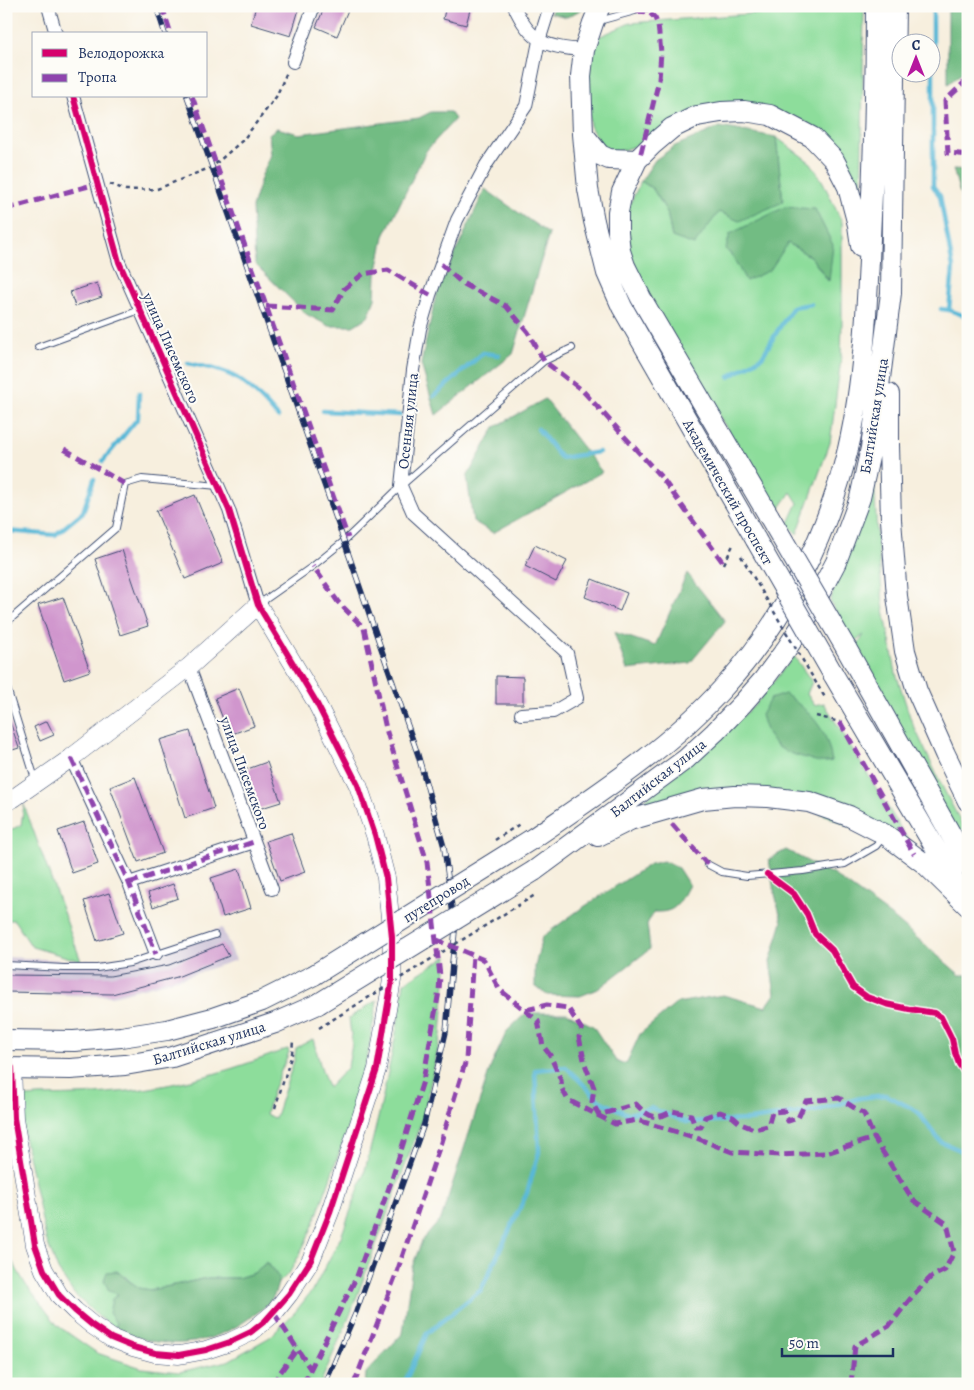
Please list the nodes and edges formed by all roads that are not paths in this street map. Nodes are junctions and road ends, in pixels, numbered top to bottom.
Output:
1 (48, 6) edge
2 (314, 6) edge
3 (514, 6) edge
4 (550, 6) edge
5 (653, 6) edge
6 (876, 6) edge
7 (895, 6) edge
8 (596, 14) edge
9 (55, 32) edge
10 (539, 41) junction
11 (584, 50) junction
12 (293, 62) road end
13 (74, 98) edge
14 (583, 134) junction
15 (637, 160) junction
16 (891, 292) junction
17 (867, 297) junction
18 (140, 310) junction
19 (38, 347) dead end
20 (572, 348) dead end
21 (219, 486) junction
22 (401, 486) junction
23 (258, 605) junction
24 (6, 623) edge
25 (189, 667) junction
26 (6, 685) edge
27 (521, 714) dead end
28 (71, 758) junction
29 (36, 782) junction
30 (968, 801) edge
31 (6, 802) edge
32 (886, 835) junction
33 (532, 839) joint
34 (254, 842) junction
35 (552, 859) junction
36 (707, 864) dead end
37 (968, 865) edge
38 (534, 871) joint
39 (129, 883) junction
40 (272, 889) dead end
41 (968, 903) edge
42 (968, 906) edge
43 (215, 935) dead end
44 (156, 954) junction
45 (6, 965) edge
46 (314, 975) joint
47 (318, 1004) joint
48 (6, 1040) edge
49 (9, 1068) edge

1 - 9 street
2 - 12 street
3 - 10 street
4 - 10 street, Осенняя улица
5 - 8 lane
6 - 17 main road, Балтийская улица
7 - 16 main road, Балтийская улица
8 - 11 main road
10 - 11 street
10 - 22 street, Осенняя улица
11 - 14 main road, Академический проспект
13 - 18 street, улица Писемского
14 - 15 main road
14 - 41 main road, Академический проспект, bridge
15 - 17 main road
15 - 37 main road, Академический проспект, bridge
16 - 30 main road
16 - 35 main road, Балтийская улица
17 - 33 main road, Балтийская улица
18 - 19 lane
18 - 21 street, улица Писемского
20 - 22 lane
21 - 23 street, улица Писемского
21 - 24 lane
22 - 23 lane
22 - 27 street, Осенняя улица
23 - 25 street
23 - 49 street
25 - 28 street
25 - 34 street, улица Писемского
26 - 29 lane
28 - 29 street
28 - 39 street
29 - 31 street
32 - 35 main road
32 - 36 lane
32 - 42 main road
33 - 46 main road, путепровод, bridge
34 - 39 street
34 - 40 street, улица Писемского
35 - 38 main road, Балтийская улица
38 - 47 main road, путепровод, bridge
39 - 44 street
43 - 44 lane
44 - 45 lane
46 - 48 main road, Балтийская улица
47 - 49 main road, Балтийская улица

